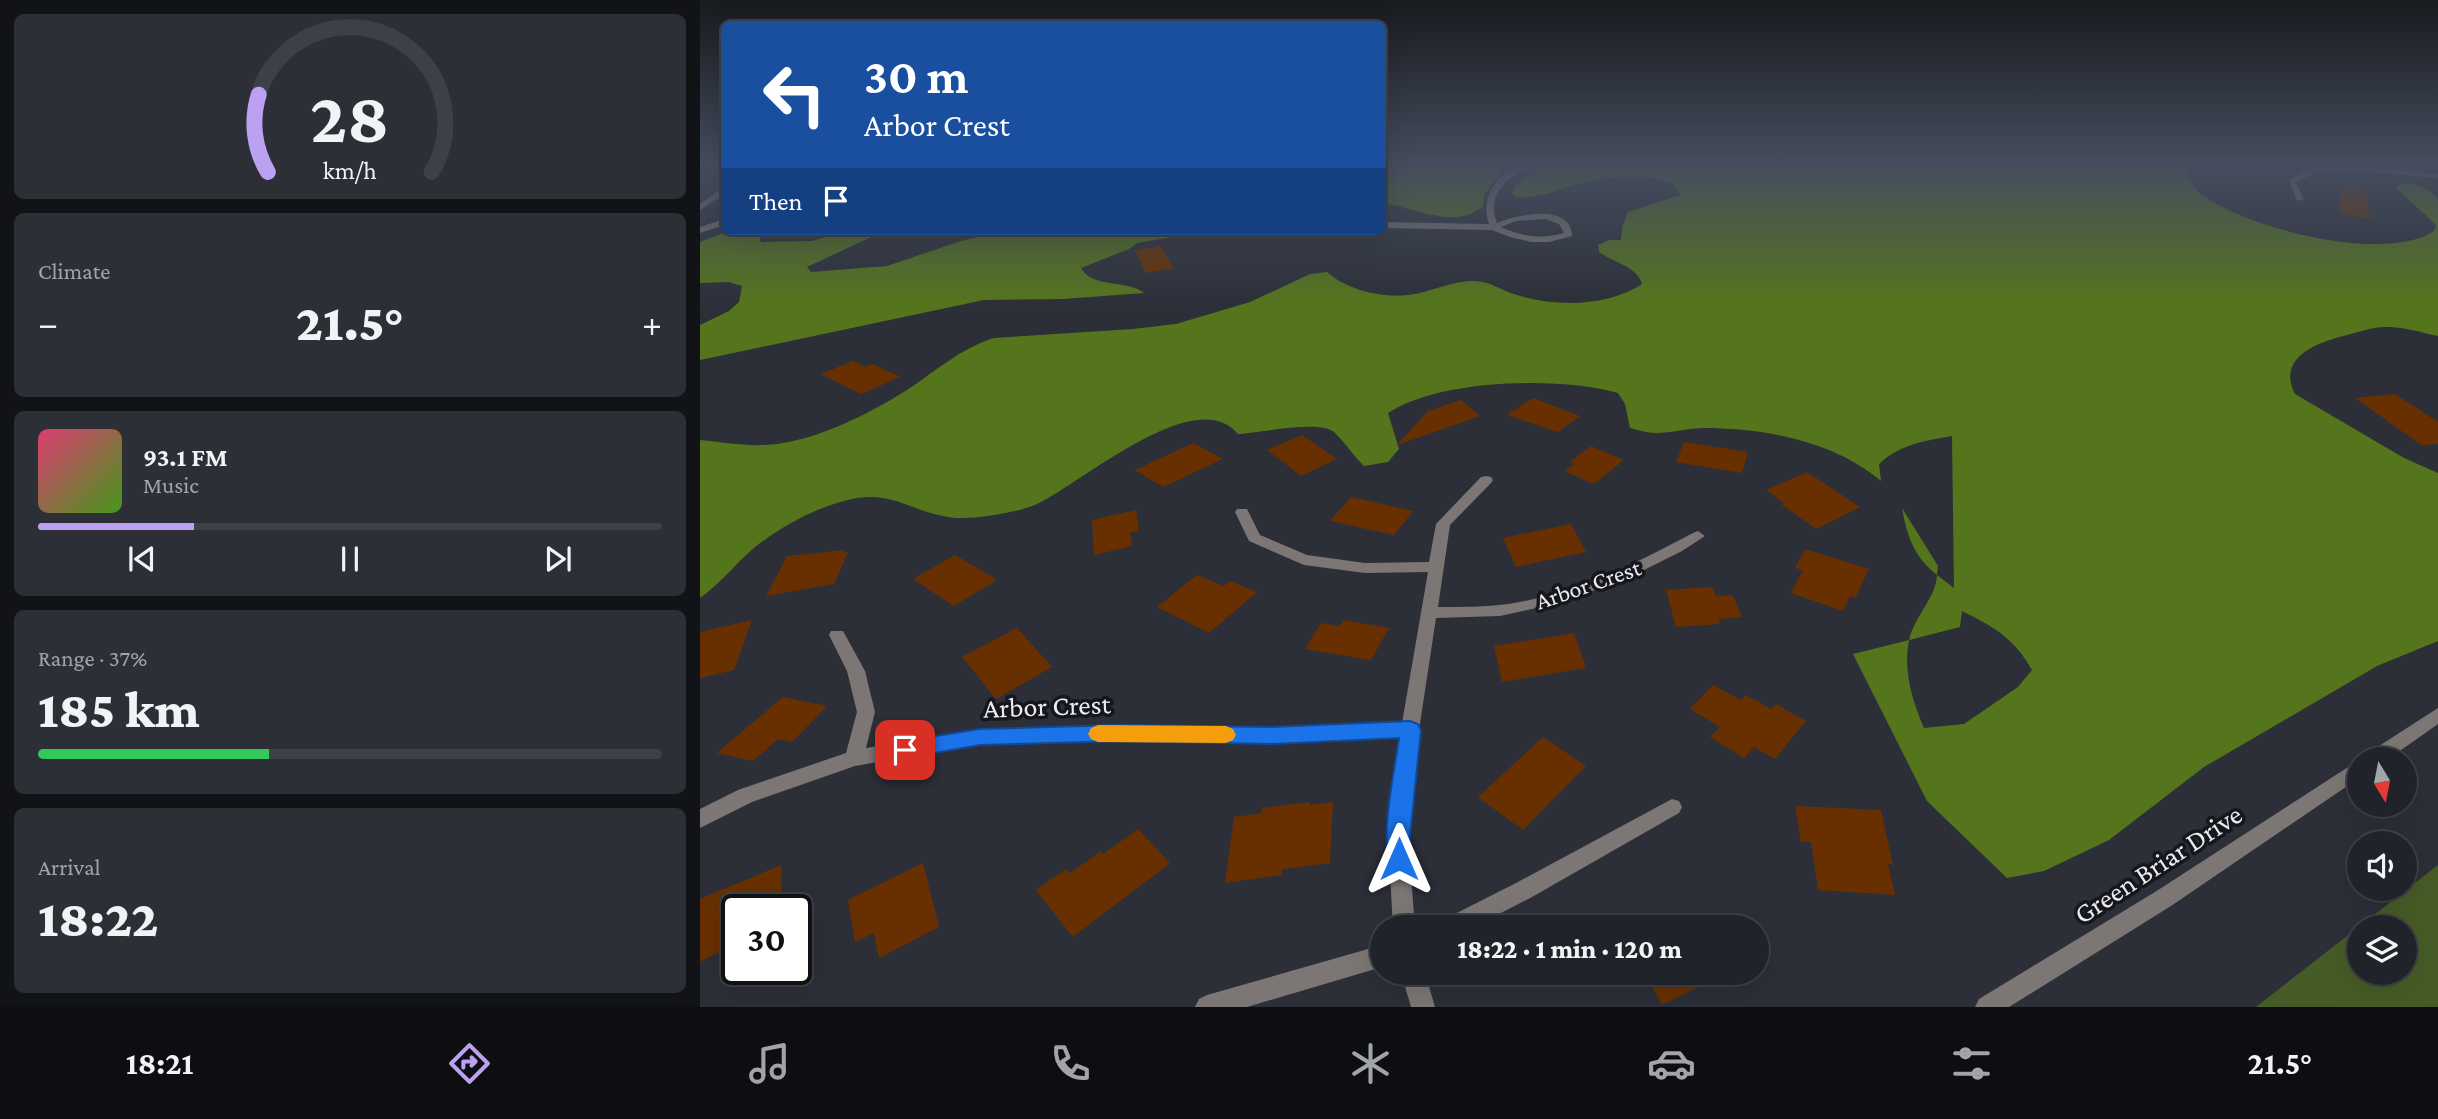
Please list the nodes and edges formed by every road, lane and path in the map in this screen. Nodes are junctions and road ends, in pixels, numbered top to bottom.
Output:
1 (1488, 212) edge
2 (721, 223) edge
3 (1386, 225) edge
4 (1494, 227) junction
5 (700, 230) edge
6 (1486, 480) dead end
7 (1242, 512) dead end
8 (1699, 536) dead end
9 (1436, 567) junction
10 (1429, 613) junction
11 (837, 635) dead end
12 (2438, 715) edge
13 (1410, 730) junction
14 (2391, 747) edge
15 (854, 758) junction
16 (2347, 776) edge
17 (1672, 807) dead end
18 (700, 819) edge
19 (1403, 915) edge
20 (1475, 915) edge
21 (1370, 959) edge
22 (1417, 985) edge
23 (1207, 1007) edge
24 (1423, 1007) edge
25 (1987, 1007) edge

1 - 4 street
2 - 5 street
3 - 4 street
4 - 4 street
6 - 9 street
7 - 9 street
8 - 10 street, Arbor Crest
9 - 10 street
10 - 13 street
11 - 15 street
12 - 14 street
13 - 15 street, Arbor Crest
13 - 19 street
15 - 18 street, Arbor Crest
16 - 25 street, Green Briar Drive
17 - 20 street
21 - 23 street
22 - 24 street

